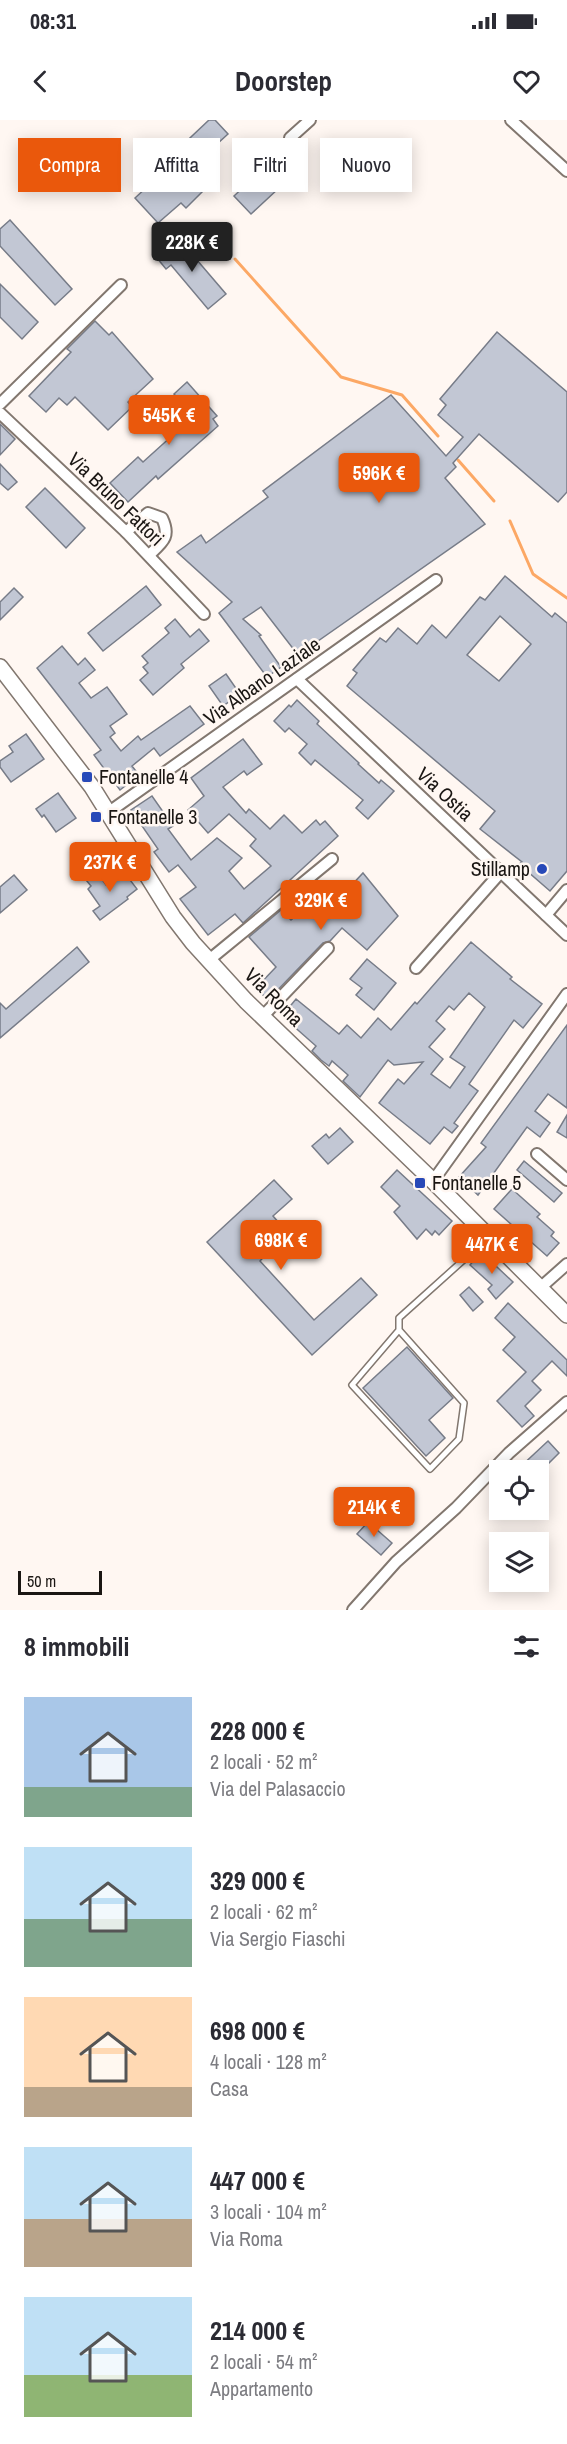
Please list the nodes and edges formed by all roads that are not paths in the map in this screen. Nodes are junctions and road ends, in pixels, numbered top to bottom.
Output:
1 (310, 120) edge
2 (511, 120) edge
3 (290, 138) dead end
4 (567, 171) edge
5 (121, 285) dead end
6 (2, 398) edge
7 (0, 413) edge
8 (126, 532) junction
9 (149, 555) junction
10 (436, 580) dead end
11 (204, 614) dead end
12 (0, 667) edge
13 (297, 679) junction
14 (109, 812) junction
15 (332, 859) dead end
16 (501, 872) junction
17 (567, 890) edge
18 (546, 915) junction
19 (567, 936) edge
20 (328, 948) dead end
21 (209, 960) junction
22 (416, 968) dead end
23 (567, 994) edge
24 (262, 1017) junction
25 (537, 1154) dead end
26 (567, 1180) edge
27 (433, 1181) junction
28 (489, 1237) junction
29 (567, 1264) edge
30 (540, 1288) junction
31 (567, 1315) edge
32 (399, 1330) junction
33 (567, 1402) edge
34 (353, 1610) edge

1 - 3 street
2 - 4 street
5 - 6 street
7 - 8 street, Via Bruno Fattori
8 - 9 street, Via Bruno Fattori
8 - 9 street
9 - 11 street, Via Bruno Fattori
10 - 13 street, Via Albano Laziale
12 - 14 main road, Via Roma
13 - 14 street, Via Albano Laziale
13 - 16 street, Via Ostia
14 - 21 main road, Via Roma
15 - 21 street
16 - 18 street, Via Ostia
16 - 22 street
17 - 18 street
18 - 19 street, Via Ostia
20 - 24 street
21 - 24 main road, Via Roma
23 - 27 street
24 - 27 main road, Via Roma
25 - 26 street
27 - 28 main road, Via Roma
28 - 30 main road, Via Roma
28 - 32 lane
29 - 30 street
30 - 31 main road, Via Roma
32 - 32 lane
33 - 34 street

